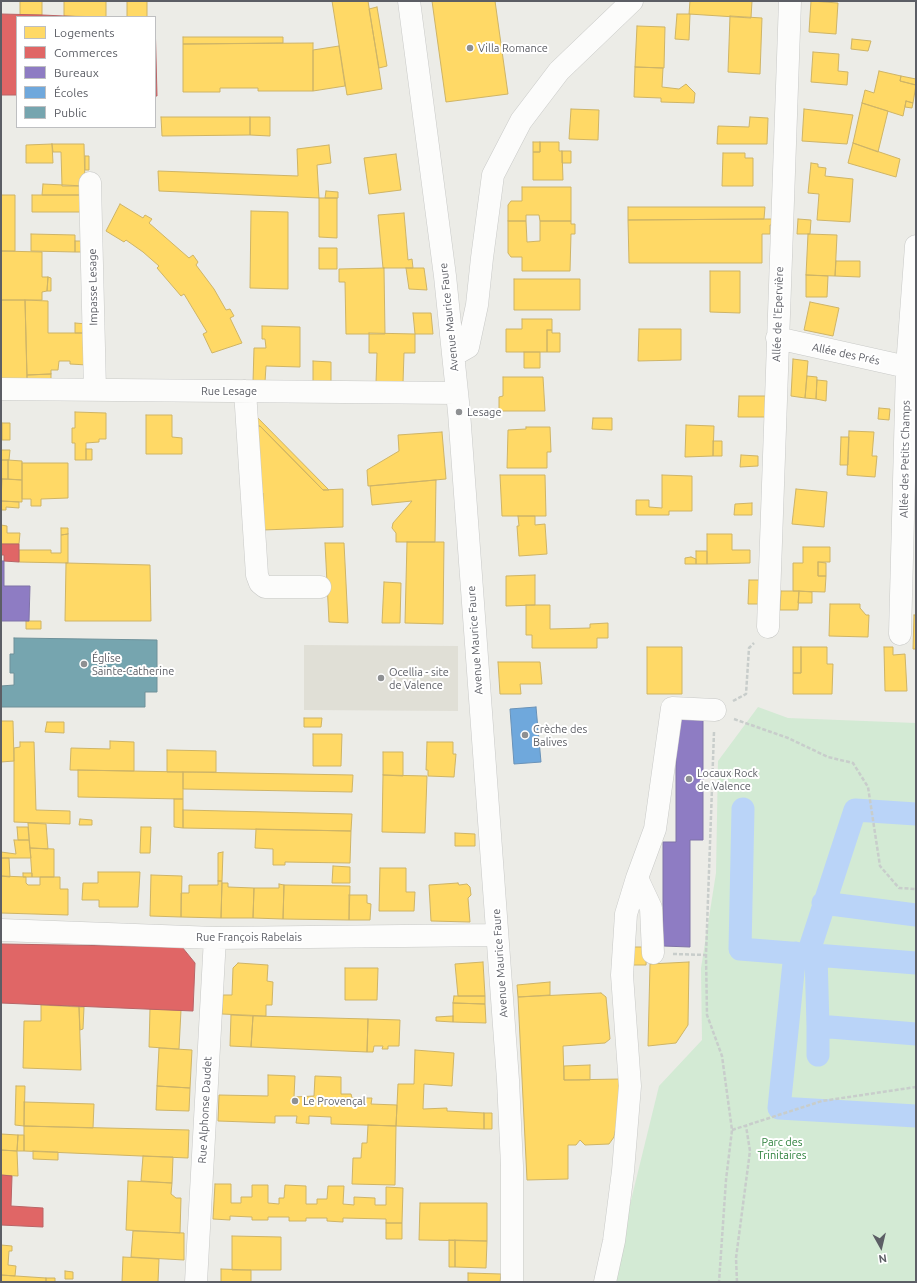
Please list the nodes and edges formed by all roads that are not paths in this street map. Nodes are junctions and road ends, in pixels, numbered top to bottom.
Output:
1 (409, 1) edge
2 (632, 1) edge
3 (790, 1) edge
4 (90, 183) dead end
5 (916, 246) edge
6 (482, 258) junction
7 (445, 276) junction
8 (777, 338) junction
9 (454, 355) junction
10 (911, 368) edge
11 (1, 389) edge
12 (95, 390) junction
13 (245, 391) junction
14 (457, 393) junction
15 (320, 587) dead end
16 (909, 600) edge
17 (768, 628) road end
18 (900, 634) dead end
19 (715, 710) road end
20 (637, 878) junction
21 (1, 930) edge
22 (497, 935) junction
23 (215, 938) junction
24 (653, 954) road end
25 (196, 1282) edge
26 (512, 1282) edge
27 (605, 1282) edge

1 - 7 street, Avenue Maurice Faure
2 - 6 street
3 - 8 street, Allée de l'Epervière
4 - 12 street, Impasse Lesage
5 - 10 street, Allée des Petits Champs
6 - 7 street
6 - 9 street
7 - 9 street, Avenue Maurice Faure
8 - 10 street, Allée des Prés
8 - 17 street, Allée de l'Epervière
9 - 14 street, Avenue Maurice Faure
10 - 16 street, Allée des Petits Champs
11 - 12 street, Rue Lesage
12 - 13 street, Rue Lesage
13 - 14 street, Rue Lesage
13 - 15 street
14 - 22 street, Avenue Maurice Faure
16 - 18 street, Allée des Petits Champs
19 - 20 street
20 - 24 street
20 - 27 street
21 - 23 street, Rue François Rabelais
22 - 23 street, Rue François Rabelais
22 - 26 street, Avenue Maurice Faure
23 - 25 street, Rue Alphonse Daudet

